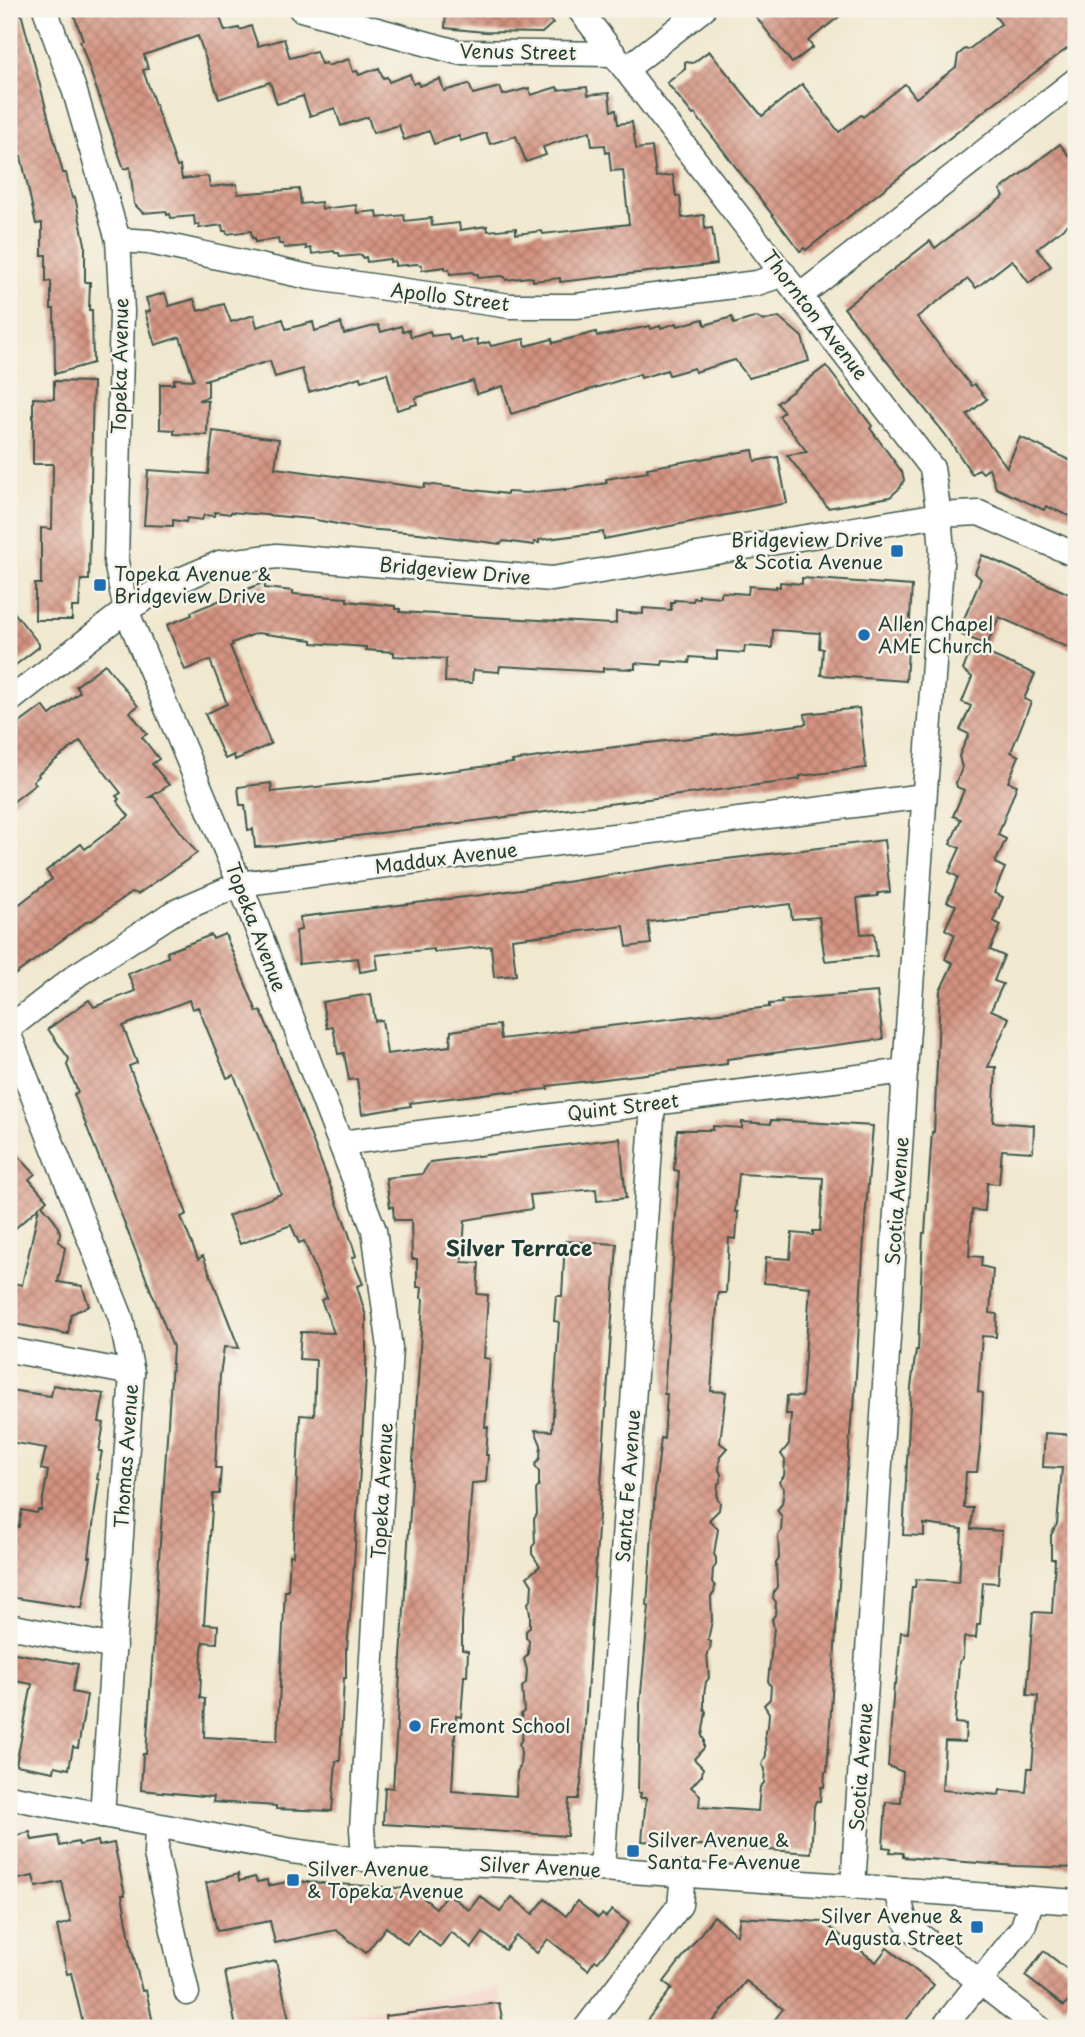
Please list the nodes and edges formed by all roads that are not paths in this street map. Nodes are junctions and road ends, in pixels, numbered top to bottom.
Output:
1 (45, 9) edge
2 (301, 9) edge
3 (579, 9) edge
4 (703, 9) edge
5 (620, 61) junction
6 (1076, 80) edge
7 (118, 240) junction
8 (784, 274) junction
9 (801, 295) junction
10 (939, 515) junction
11 (1076, 555) edge
12 (126, 610) junction
13 (9, 701) edge
14 (923, 796) junction
15 (240, 884) junction
16 (9, 1028) edge
17 (9, 1035) edge
18 (905, 1071) junction
19 (653, 1103) junction
20 (341, 1143) junction
21 (9, 1350) edge
22 (132, 1373) junction
23 (9, 1626) edge
24 (114, 1647) junction
25 (9, 1797) edge
26 (102, 1815) junction
27 (157, 1827) junction
28 (364, 1859) junction
29 (602, 1869) junction
30 (683, 1875) junction
31 (853, 1887) junction
32 (897, 1890) junction
33 (1032, 1899) junction
34 (1076, 1902) edge
35 (980, 1982) junction
36 (187, 1993) dead end
37 (586, 2028) edge
38 (943, 2028) edge
39 (1039, 2028) edge

1 - 7 street, Topeka Avenue
2 - 5 street, Venus Street
3 - 5 street, Thornton Avenue
4 - 5 street
5 - 8 street, Thornton Avenue
6 - 9 street
7 - 8 street, Apollo Street
7 - 12 street, Topeka Avenue
8 - 9 street, Thornton Avenue
9 - 10 street, Thornton Avenue
10 - 11 street
10 - 12 street, Bridgeview Drive
10 - 14 street, Scotia Avenue
12 - 13 street, Bridgeview Drive
12 - 15 street, Topeka Avenue
14 - 15 street, Maddux Avenue
14 - 18 street, Scotia Avenue
15 - 16 street, Maddux Avenue
15 - 20 street, Topeka Avenue
17 - 22 street, Thomas Avenue
18 - 19 street, Quint Street
18 - 31 street, Scotia Avenue
19 - 20 street, Quint Street
19 - 29 street, Santa Fe Avenue
20 - 28 street, Topeka Avenue
21 - 22 street
22 - 24 street, Thomas Avenue
23 - 24 street
24 - 26 street, Thomas Avenue
25 - 26 street, Silver Avenue
26 - 27 street, Silver Avenue
27 - 28 street, Silver Avenue
27 - 36 street
28 - 29 street, Silver Avenue
29 - 30 street, Silver Avenue
30 - 31 street, Silver Avenue
30 - 37 street
31 - 32 street, Silver Avenue
32 - 33 street, Silver Avenue
32 - 35 street
33 - 34 street, Silver Avenue
33 - 35 street
35 - 38 street
35 - 39 street

